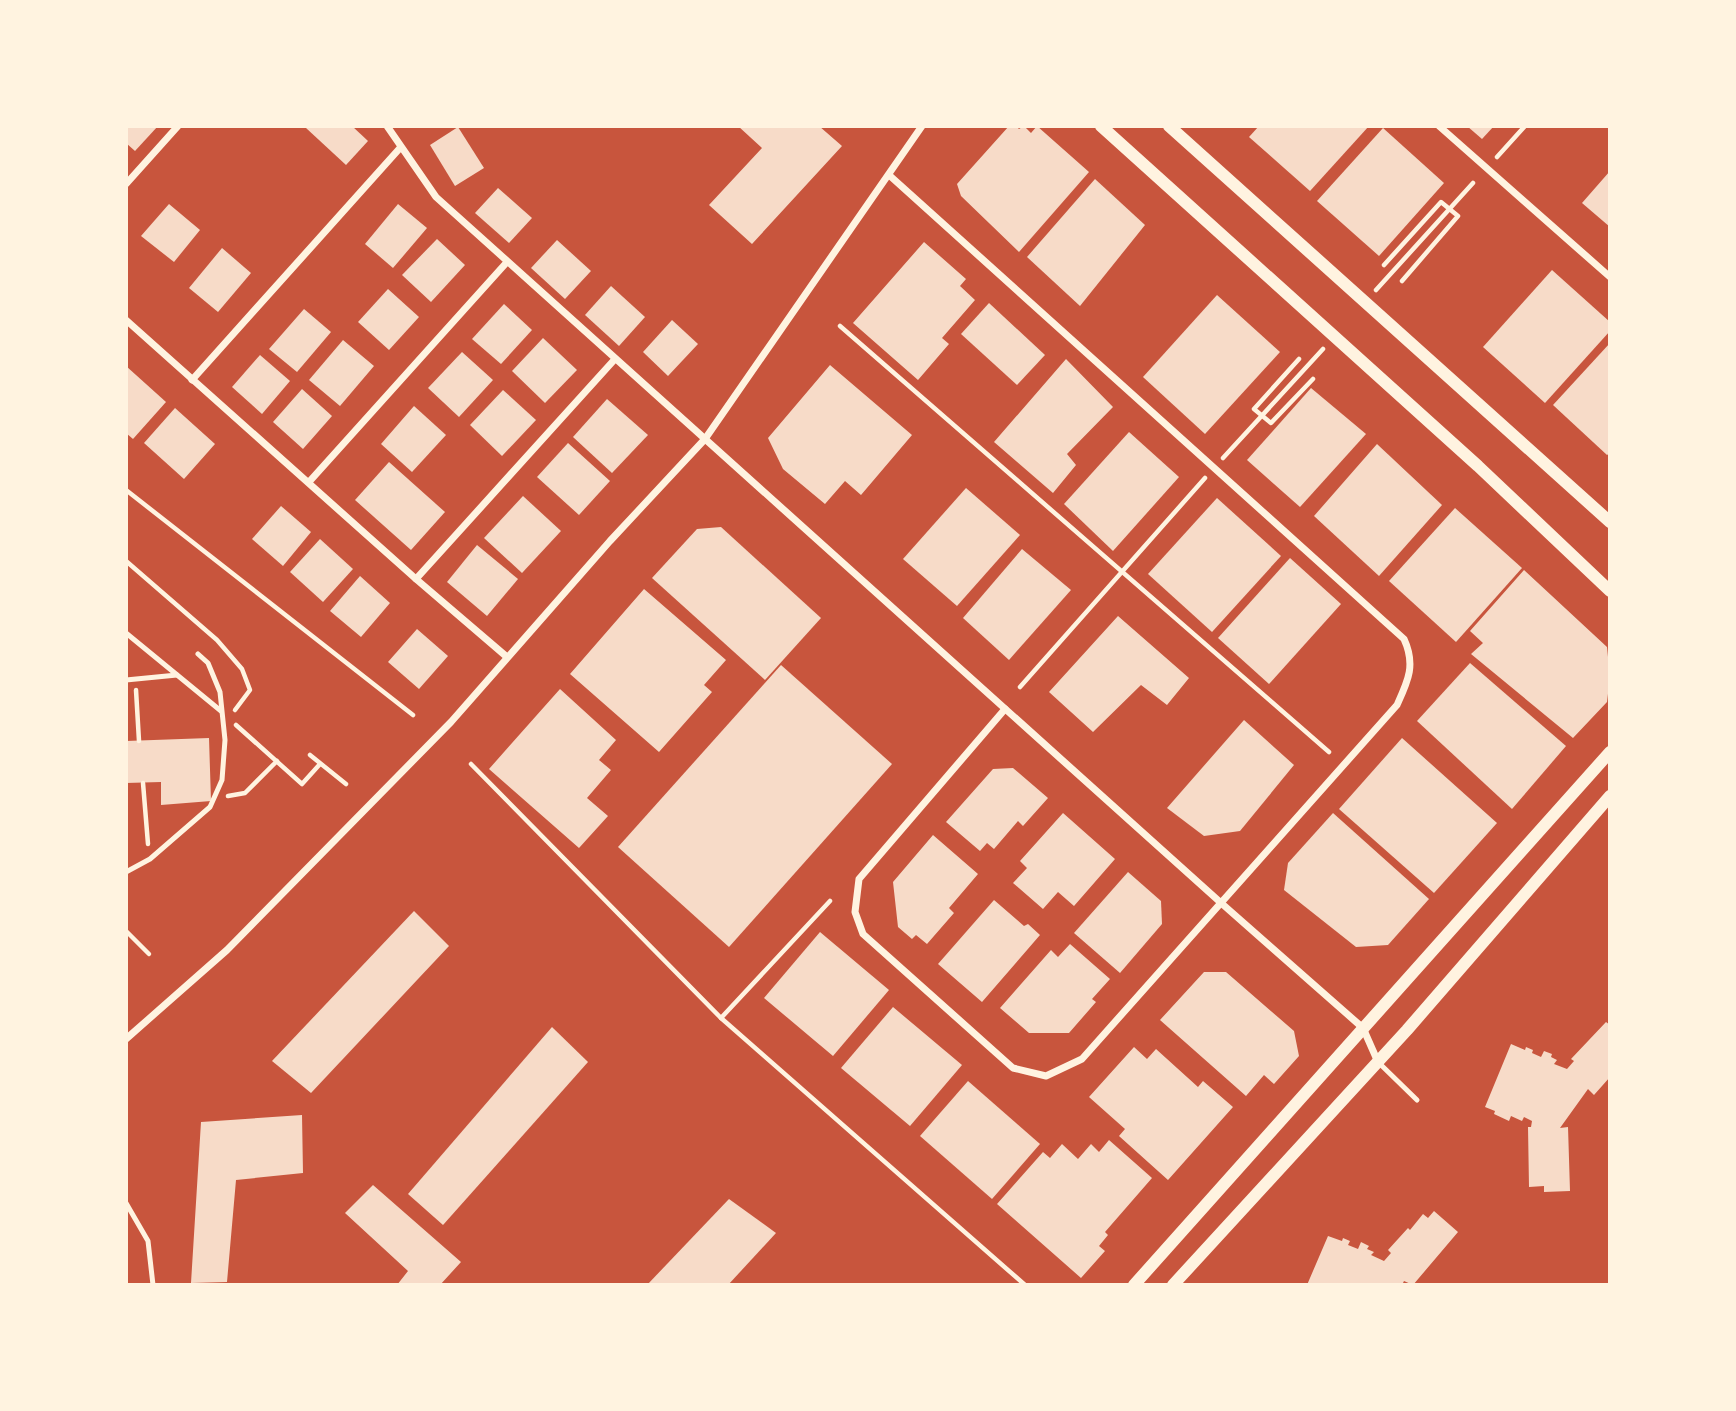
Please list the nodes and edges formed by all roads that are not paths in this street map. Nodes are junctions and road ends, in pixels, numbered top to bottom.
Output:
1 (178, 126) edge
2 (387, 126) edge
3 (922, 126) edge
4 (1101, 126) edge
5 (1169, 126) edge
6 (1439, 126) edge
7 (400, 148) junction
8 (889, 176) junction
9 (126, 184) edge
10 (507, 262) junction
11 (1610, 277) edge
12 (126, 320) edge
13 (615, 359) junction
14 (192, 380) junction
15 (705, 439) junction
16 (309, 482) junction
17 (1610, 522) edge
18 (416, 579) junction
19 (1609, 588) edge
20 (126, 633) edge
21 (198, 654) dead end
22 (507, 657) junction
23 (177, 675) junction
24 (126, 680) edge
25 (1005, 709) junction
26 (220, 711) junction
27 (1610, 752) edge
28 (1610, 796) edge
29 (126, 872) edge
30 (1220, 902) junction
31 (1363, 1028) junction
32 (126, 1039) edge
33 (1378, 1062) junction
34 (1417, 1100) dead end
35 (126, 1203) edge
36 (153, 1285) edge
37 (1134, 1285) edge
38 (1173, 1285) edge

1 - 9 street
2 - 7 street
3 - 8 street
4 - 19 street
5 - 17 street
6 - 11 street
7 - 10 street
7 - 14 street
8 - 15 street
8 - 30 street
10 - 13 street
10 - 16 street
12 - 14 street
13 - 15 street
13 - 18 street
14 - 16 street
15 - 22 street
15 - 25 street
16 - 18 street
18 - 22 street
20 - 23 lane
21 - 26 lane
22 - 32 street
23 - 24 lane
23 - 26 lane
25 - 30 street
25 - 30 street
26 - 29 lane
27 - 31 street
28 - 33 street
30 - 31 street
31 - 33 street
31 - 37 street
33 - 34 lane
33 - 38 street
35 - 36 lane

